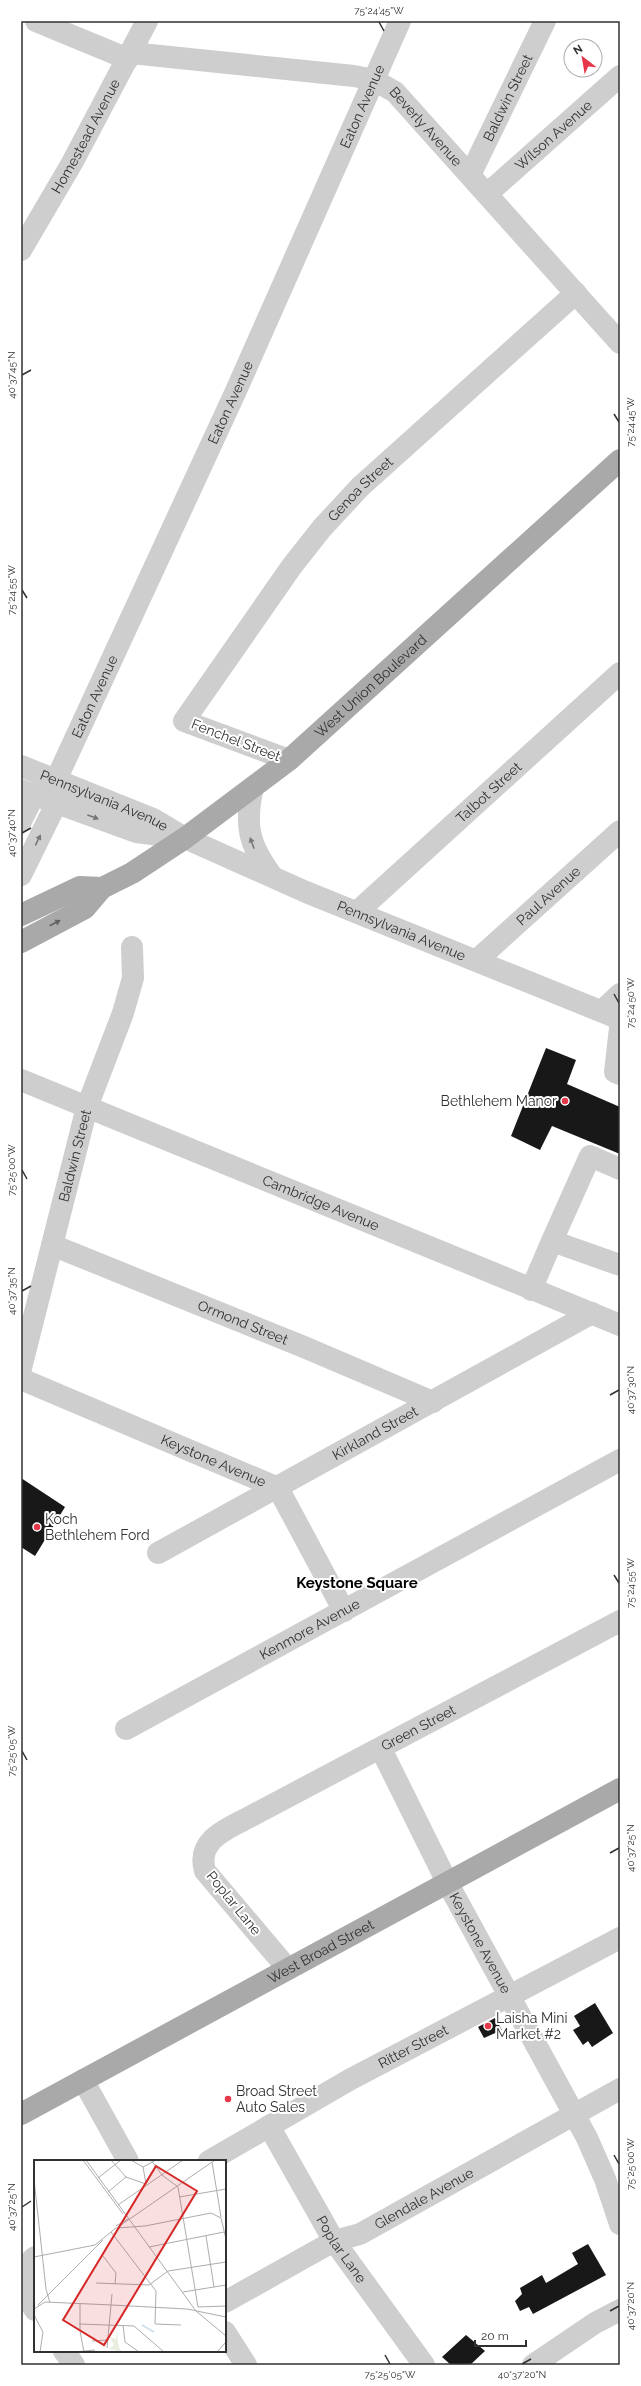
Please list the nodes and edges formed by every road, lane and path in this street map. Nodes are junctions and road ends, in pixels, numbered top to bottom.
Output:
1 (36, 21) edge
2 (147, 21) edge
3 (400, 21) edge
4 (545, 21) edge
5 (130, 56) junction
6 (620, 76) edge
7 (374, 80) junction
8 (470, 175) junction
9 (487, 194) junction
10 (21, 250) edge
11 (576, 293) junction
12 (620, 343) edge
13 (620, 460) edge
14 (620, 673) edge
15 (184, 721) joint
16 (288, 760) junction
17 (21, 766) edge
18 (56, 780) junction
19 (253, 787) junction
20 (27, 793) edge
21 (56, 804) junction
22 (21, 821) edge
23 (620, 831) edge
24 (186, 838) junction
25 (21, 875) edge
26 (272, 876) junction
27 (102, 888) junction
28 (357, 912) junction
29 (21, 915) edge
30 (21, 942) edge
31 (132, 947) dead end
32 (477, 960) junction
33 (620, 994) edge
34 (611, 1015) edge
35 (620, 1028) edge
36 (620, 1074) edge
37 (21, 1080) edge
38 (87, 1107) junction
39 (620, 1169) edge
40 (552, 1241) junction
41 (52, 1245) junction
42 (620, 1265) edge
43 (531, 1290) junction
44 (592, 1314) junction
45 (620, 1325) edge
46 (21, 1368) edge
47 (21, 1379) edge
48 (433, 1402) junction
49 (620, 1460) edge
50 (278, 1488) junction
51 (158, 1553) dead end
52 (344, 1611) junction
53 (620, 1622) edge
54 (126, 1729) dead end
55 (381, 1749) junction
56 (620, 1789) edge
57 (217, 1836) joint
58 (447, 1882) junction
59 (620, 1938) edge
60 (288, 1968) junction
61 (509, 1995) junction
62 (83, 2080) junction
63 (620, 2089) edge
64 (21, 2114) edge
65 (574, 2114) junction
66 (269, 2126) junction
67 (127, 2160) edge
68 (211, 2160) edge
69 (620, 2224) edge
70 (334, 2241) junction
71 (34, 2258) edge
72 (226, 2301) edge
73 (34, 2309) edge
74 (620, 2310) edge
75 (226, 2334) edge
76 (65, 2352) edge
77 (74, 2365) edge
78 (246, 2365) edge
79 (424, 2365) edge
80 (534, 2365) edge

1 - 5 street, Beverly Avenue
2 - 5 street, Homestead Avenue
3 - 7 street, Eaton Avenue
4 - 8 street, Baldwin Street
5 - 7 street, Beverly Avenue
5 - 10 street, Homestead Avenue
6 - 9 street, Wilson Avenue
7 - 8 street, Beverly Avenue
7 - 18 street, Eaton Avenue
8 - 9 street, Beverly Avenue
9 - 11 street, Beverly Avenue
11 - 12 street, Beverly Avenue
11 - 15 street, Genoa Street
13 - 16 main road, West Union Boulevard
14 - 28 street, Talbot Street
15 - 16 street, Fenchel Street
16 - 19 main road, West Union Boulevard
17 - 18 street, Pennsylvania Avenue
18 - 20 street
18 - 21 street, Eaton Avenue
18 - 24 street, Pennsylvania Avenue
19 - 24 main road, West Union Boulevard
26 -> 19 street
20 - 21 street, Pennsylvania Avenue
20 - 22 street
21 -> 24 street, Pennsylvania Avenue
25 -> 21 street, Eaton Avenue
23 - 32 street, Paul Avenue
24 - 26 street, Pennsylvania Avenue
24 - 27 main road, West Union Boulevard
26 - 28 street, Pennsylvania Avenue
27 - 29 main road, West Union Boulevard
30 -> 27 main road, West Union Boulevard
28 - 32 street, Pennsylvania Avenue
31 - 38 street, Baldwin Street
32 - 34 street, Pennsylvania Avenue
33 - 34 street
35 - 36 street
37 - 38 street, Cambridge Avenue
38 - 41 street, Baldwin Street
38 - 43 street, Cambridge Avenue
39 - 40 street
40 - 42 street
40 - 43 street
41 - 46 street, Baldwin Street
41 - 48 street, Ormond Street
43 - 44 street, Cambridge Avenue
44 - 45 street, Cambridge Avenue
44 - 48 street, Kirkland Street
47 - 50 street, Keystone Avenue
48 - 50 street, Kirkland Street
49 - 52 street, Kenmore Avenue
50 - 51 street, Kirkland Street
50 - 52 street, Keystone Avenue
52 - 54 street, Kenmore Avenue
53 - 55 street, Green Street
55 - 57 street, Green Street
55 - 58 street, Keystone Avenue
56 - 58 main road, West Broad Street
57 - 60 street, Poplar Lane
58 - 60 main road, West Broad Street
58 - 61 street, Keystone Avenue
59 - 61 street, Ritter Street
60 - 62 main road, West Broad Street
61 - 65 street, Keystone Avenue
61 - 66 street, Ritter Street
62 - 64 main road, West Broad Street
62 - 67 street
63 - 65 street, Glendale Avenue
65 - 69 street, Keystone Avenue
65 - 70 street, Glendale Avenue
66 - 68 street, Ritter Street
66 - 70 street, Poplar Lane
70 - 72 street, Glendale Avenue
70 - 79 street, Poplar Lane
71 - 73 street
74 - 80 street
75 - 78 street
76 - 77 street

